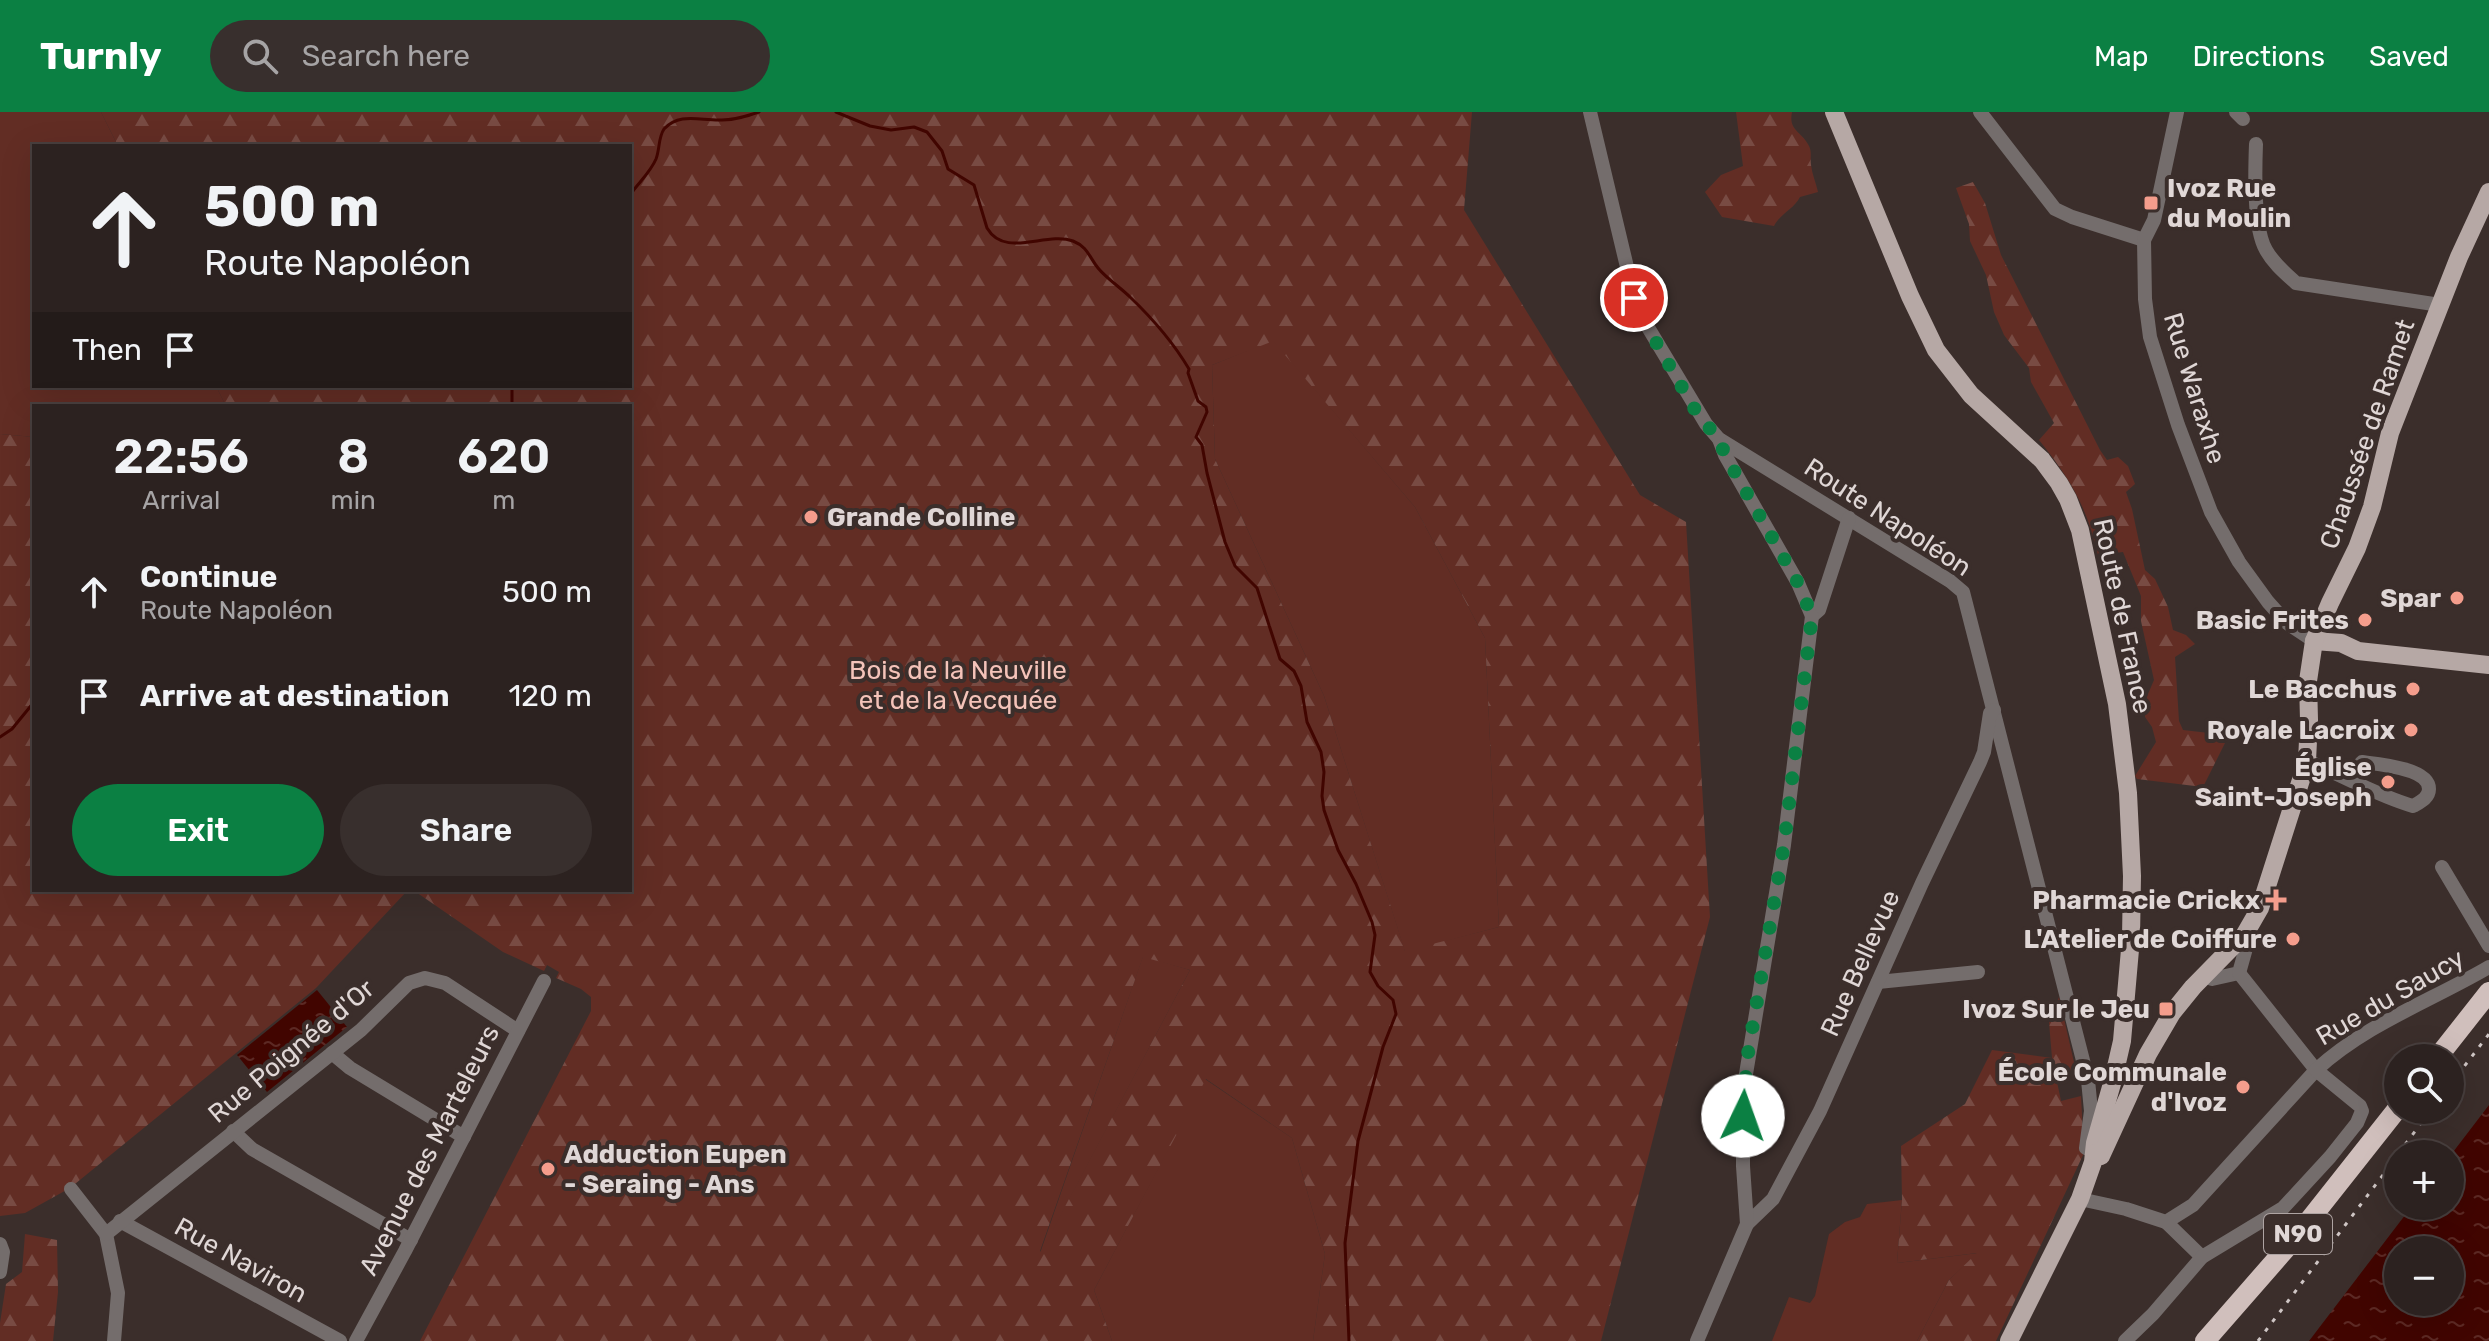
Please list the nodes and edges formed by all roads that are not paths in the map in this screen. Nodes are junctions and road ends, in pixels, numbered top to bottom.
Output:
1 (1590, 112) edge
2 (1834, 112) edge
3 (1980, 112) edge
4 (2177, 112) edge
5 (2256, 144) dead end
6 (2489, 192) edge
7 (2144, 240) junction
8 (2440, 305) junction
9 (1719, 439) junction
10 (1849, 518) junction
11 (1812, 616) junction
12 (2314, 641) junction
13 (2450, 662) junction
14 (2489, 665) edge
15 (2489, 673) edge
16 (1994, 710) junction
17 (2307, 761) junction
18 (2348, 778) junction
19 (2442, 867) dead end
20 (2245, 934) junction
21 (2489, 946) edge
22 (2489, 967) edge
23 (1978, 972) dead end
24 (2239, 973) junction
25 (2204, 976) junction
26 (544, 981) dead end
27 (1878, 982) junction
28 (2489, 992) edge
29 (2489, 1013) edge
30 (518, 1031) junction
31 (2448, 1044) edge
32 (2464, 1044) edge
33 (332, 1053) junction
34 (2316, 1070) junction
35 (2385, 1124) edge
36 (2401, 1124) edge
37 (233, 1131) junction
38 (464, 1137) junction
39 (2094, 1152) junction
40 (71, 1189) dead end
41 (2080, 1199) junction
42 (120, 1221) junction
43 (2166, 1222) junction
44 (1747, 1224) junction
45 (106, 1234) junction
46 (411, 1240) junction
47 (0, 1244) edge
48 (2202, 1257) junction
49 (0, 1272) edge
50 (114, 1341) edge
51 (340, 1341) edge
52 (356, 1341) edge
53 (1697, 1341) edge
54 (2009, 1341) edge
55 (2125, 1341) edge
56 (2205, 1341) edge
57 (2221, 1341) edge

1 - 9 street, Route Napoléon
2 - 39 main road, Route de France
3 - 7 street
4 - 7 street, Rue Waraxhe
5 - 8 street
6 - 8 main road, Chaussée de Ramet
7 - 12 street, Rue Waraxhe
8 - 12 main road, Chaussée de Ramet
9 - 10 street, Route Napoléon
9 - 11 street
10 - 11 street
10 - 16 street, Route Napoléon
11 - 44 street
12 - 13 main road
12 - 17 main road, Chaussée de Ramet
13 - 14 main road
13 - 15 main road
16 - 27 street, Rue Bellevue
16 - 39 street, Route Napoléon
17 - 18 street
17 - 20 main road, Chaussée de Ramet
18 - 18 street
19 - 21 street, Rue du Saucy
20 - 24 street
20 - 25 main road, Chaussée de Ramet
22 - 34 street, Rue du Saucy
23 - 27 street
24 - 25 street
24 - 34 street
25 - 39 main road, Chaussée de Ramet
26 - 30 street, Avenue des Marteleurs
27 - 44 street, Rue Bellevue
28 - 31 highway
29 - 32 highway
30 - 33 street, Rue Poignée d'Or
30 - 38 street, Avenue des Marteleurs
33 - 37 street, Rue Poignée d'Or
33 - 38 street
34 - 43 street, Rue du Saucy
34 - 48 street
35 - 56 highway, N90
36 - 57 highway, N90
37 - 42 street, Rue Poignée d'Or
37 - 46 street
38 - 46 street, Avenue des Marteleurs
39 - 41 main road, Route de France
40 - 45 street
41 - 43 street
41 - 54 main road, Route de France
42 - 45 street, Rue Poignée d'Or
42 - 51 street, Rue Naviron
43 - 48 street
44 - 53 street
45 - 50 street
46 - 52 street, Avenue des Marteleurs
47 - 49 street
48 - 55 street

